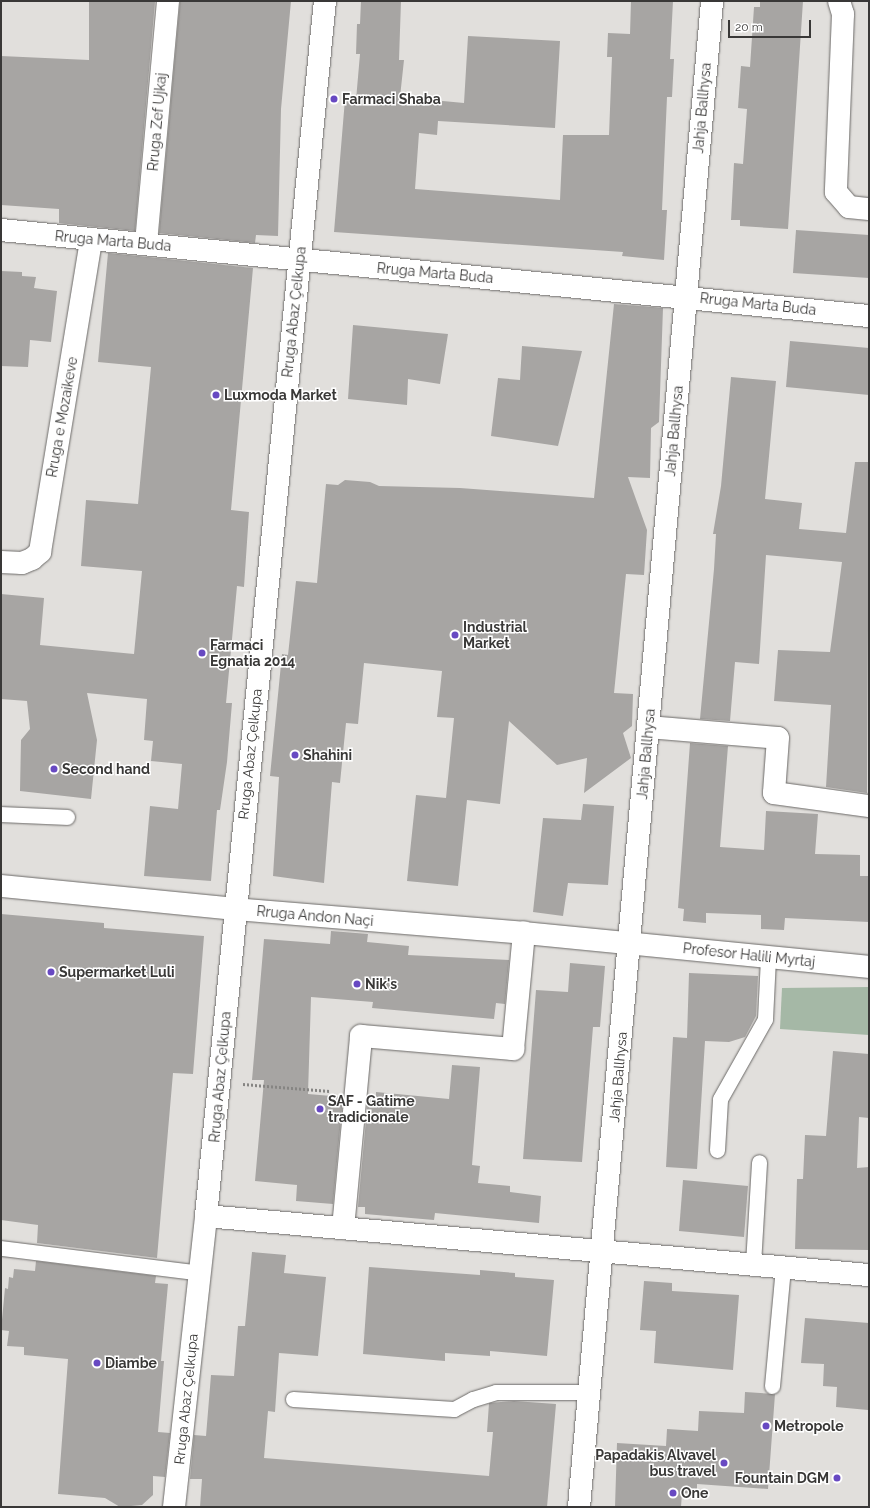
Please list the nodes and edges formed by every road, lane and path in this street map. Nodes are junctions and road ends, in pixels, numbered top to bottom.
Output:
1 (168, 1) edge
2 (325, 1) edge
3 (712, 1) edge
4 (839, 1) edge
5 (869, 209) edge
6 (1, 230) edge
7 (91, 240) junction
8 (146, 243) junction
9 (299, 261) junction
10 (686, 296) junction
11 (869, 316) edge
12 (1, 562) edge
13 (648, 727) junction
14 (869, 806) edge
15 (1, 814) edge
16 (67, 817) dead end
17 (1, 886) edge
18 (235, 909) junction
19 (524, 933) junction
20 (630, 943) junction
21 (768, 957) junction
22 (869, 967) edge
23 (219, 1082) junction
24 (356, 1093) junction
25 (717, 1150) dead end
26 (759, 1162) dead end
27 (206, 1216) junction
28 (343, 1228) junction
29 (1, 1248) edge
30 (602, 1251) junction
31 (753, 1264) junction
32 (783, 1267) junction
33 (200, 1273) junction
34 (869, 1274) edge
35 (772, 1386) dead end
36 (590, 1392) junction
37 (293, 1399) dead end
38 (174, 1507) edge
39 (579, 1507) edge

1 - 8 street, Rruga Zef Ujkaj
2 - 9 street, Rruga Abaz Çelkupa
3 - 10 street, Jahja Ballhysa
4 - 5 street
6 - 7 street, Rruga Marta Buda
7 - 8 street, Rruga Marta Buda
7 - 12 street, Rruga e Mozaikeve
8 - 9 street, Rruga Marta Buda
9 - 10 street, Rruga Marta Buda
9 - 18 street, Rruga Abaz Çelkupa
10 - 11 street, Rruga Marta Buda
10 - 13 street, Jahja Ballhysa
13 - 14 street
13 - 20 street, Jahja Ballhysa
15 - 16 lane
17 - 18 street, Rruga Andon Naçi
18 - 19 street, Rruga Andon Naçi
18 - 23 street, Rruga Abaz Çelkupa
19 - 20 street, Rruga Andon Naçi
19 - 24 street
20 - 21 street, Profesor Halili Myrtaj
20 - 30 street, Jahja Ballhysa
21 - 22 street, Profesor Halili Myrtaj
21 - 25 lane
23 - 24 path
23 - 27 street, Rruga Abaz Çelkupa
24 - 28 street
26 - 31 lane
27 - 28 street
27 - 33 street, Rruga Abaz Çelkupa
28 - 30 street
29 - 33 lane
30 - 31 street
30 - 36 street, Jahja Ballhysa
31 - 32 street
32 - 34 street
32 - 35 lane
33 - 38 street, Rruga Abaz Çelkupa
36 - 37 lane
36 - 39 street, Jahja Ballhysa

